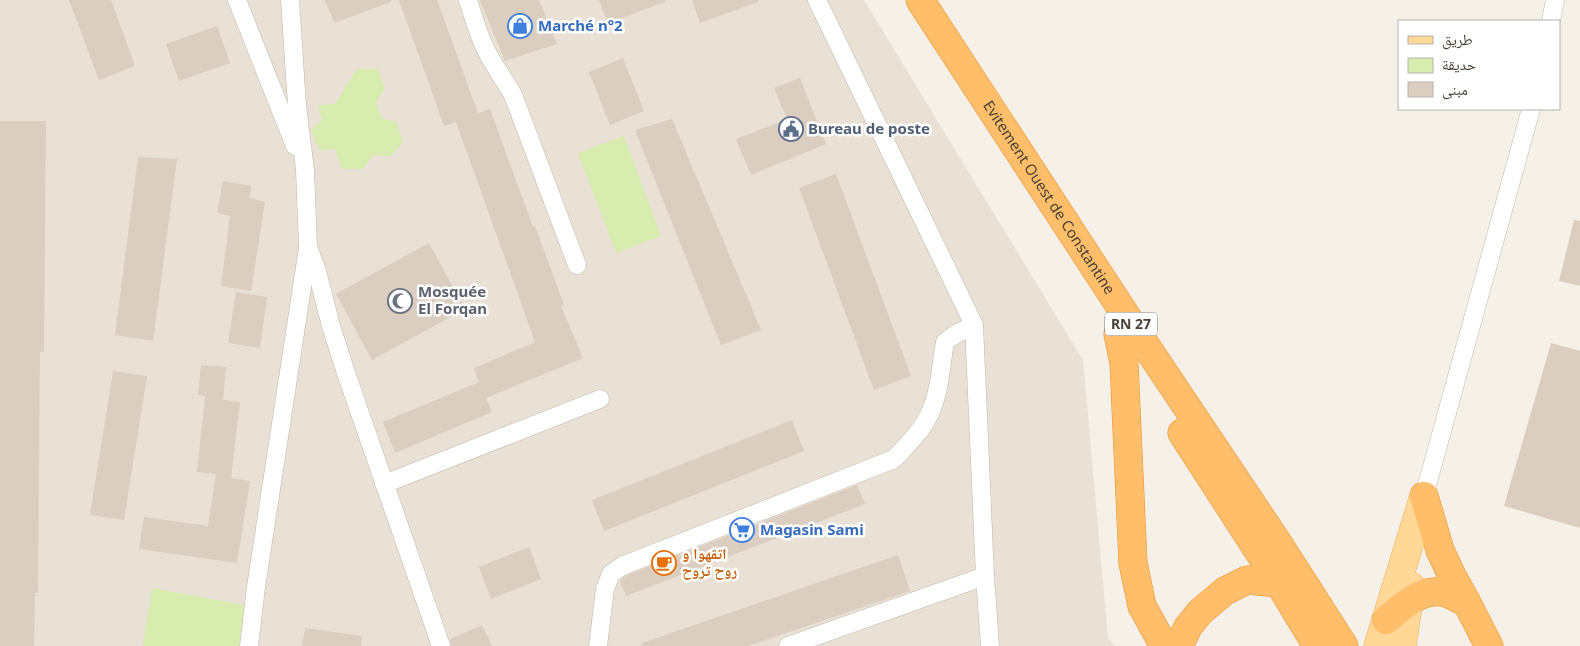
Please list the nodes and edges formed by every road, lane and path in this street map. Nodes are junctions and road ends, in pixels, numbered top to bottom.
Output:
1 (237, 0) edge
2 (290, 0) edge
3 (468, 0) edge
4 (817, 0) edge
5 (900, 0) edge
6 (920, 0) edge
7 (1555, 0) edge
8 (1551, 20) edge
9 (1531, 110) edge
10 (305, 170) junction
11 (308, 247) junction
12 (577, 265) dead end
13 (974, 325) junction
14 (1118, 334) junction
15 (600, 399) dead end
16 (384, 484) junction
17 (1424, 496) junction
18 (986, 576) junction
19 (1279, 583) junction
20 (1409, 600) junction
21 (1468, 603) junction
22 (1386, 620) junction
23 (249, 646) edge
24 (441, 646) edge
25 (598, 646) edge
26 (788, 646) edge
27 (990, 646) edge
28 (1164, 646) edge
29 (1179, 646) edge
30 (1317, 646) edge
31 (1344, 646) edge
32 (1378, 646) edge
33 (1402, 646) edge
34 (1489, 646) edge

1 - 10 street
2 - 10 street
3 - 12 street
4 - 13 street
5 - 14 highway, Evitement Ouest de Constantine / RN 27
6 - 31 highway, Evitement Ouest de Constantine / RN 27
7 - 8 street
9 - 17 street
10 - 11 street
11 - 16 street
11 - 23 street
13 - 18 street
13 - 25 street
14 - 19 highway, Evitement Ouest de Constantine / RN 27
14 - 28 highway
15 - 16 street
16 - 24 street
17 - 20 main road
17 - 21 highway
17 - 22 main road
18 - 26 street
18 - 27 street
19 - 29 highway
19 - 30 highway, Evitement Ouest de Constantine / RN 27
20 - 21 highway
20 - 22 highway
20 - 33 main road
21 - 34 highway
22 - 32 main road

